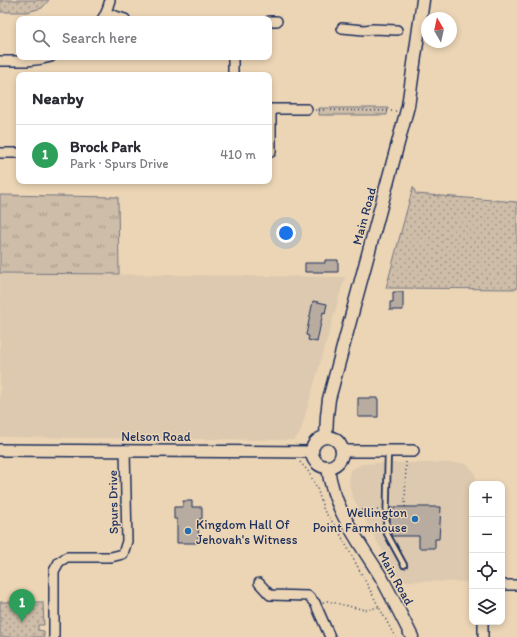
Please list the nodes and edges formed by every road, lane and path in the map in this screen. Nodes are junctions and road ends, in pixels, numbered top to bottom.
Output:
1 (110, 0) edge
2 (424, 0) edge
3 (104, 16) edge
4 (342, 28) dead end
5 (397, 30) dead end
6 (32, 60) edge
7 (233, 60) edge
8 (0, 61) edge
9 (233, 72) edge
10 (272, 109) edge
11 (307, 109) joint
12 (396, 111) dead end
13 (0, 153) edge
14 (16, 153) edge
15 (326, 437) junction
16 (0, 450) edge
17 (125, 450) junction
18 (342, 451) junction
19 (388, 451) junction
20 (413, 451) dead end
21 (312, 452) junction
22 (299, 460) dead end
23 (406, 460) dead end
24 (328, 467) junction
25 (405, 507) dead end
26 (353, 510) dead end
27 (386, 510) junction
28 (404, 565) dead end
29 (259, 583) dead end
30 (517, 585) edge
31 (505, 586) edge
32 (315, 603) junction
33 (379, 607) junction
34 (483, 625) edge
35 (54, 637) edge
36 (330, 637) edge
37 (396, 637) edge
38 (412, 637) edge
39 (483, 637) edge

1 - 3 street
2 - 15 main road, Main Road
4 - 5 street
6 - 8 street
7 - 9 street
10 - 11 street
11 - 12 path
13 - 14 street
15 - 18 main road
15 - 21 main road
16 - 17 street, Nelson Road
17 - 21 street, Nelson Road
17 - 35 street, Spurs Drive
18 - 19 street
18 - 24 main road
19 - 20 street
19 - 27 lane
21 - 24 main road
22 - 33 path
23 - 25 path
24 - 38 main road, Main Road
26 - 27 path
27 - 28 lane
29 - 32 street
30 - 31 street
32 - 33 path
32 - 36 street
33 - 37 path
34 - 39 street

